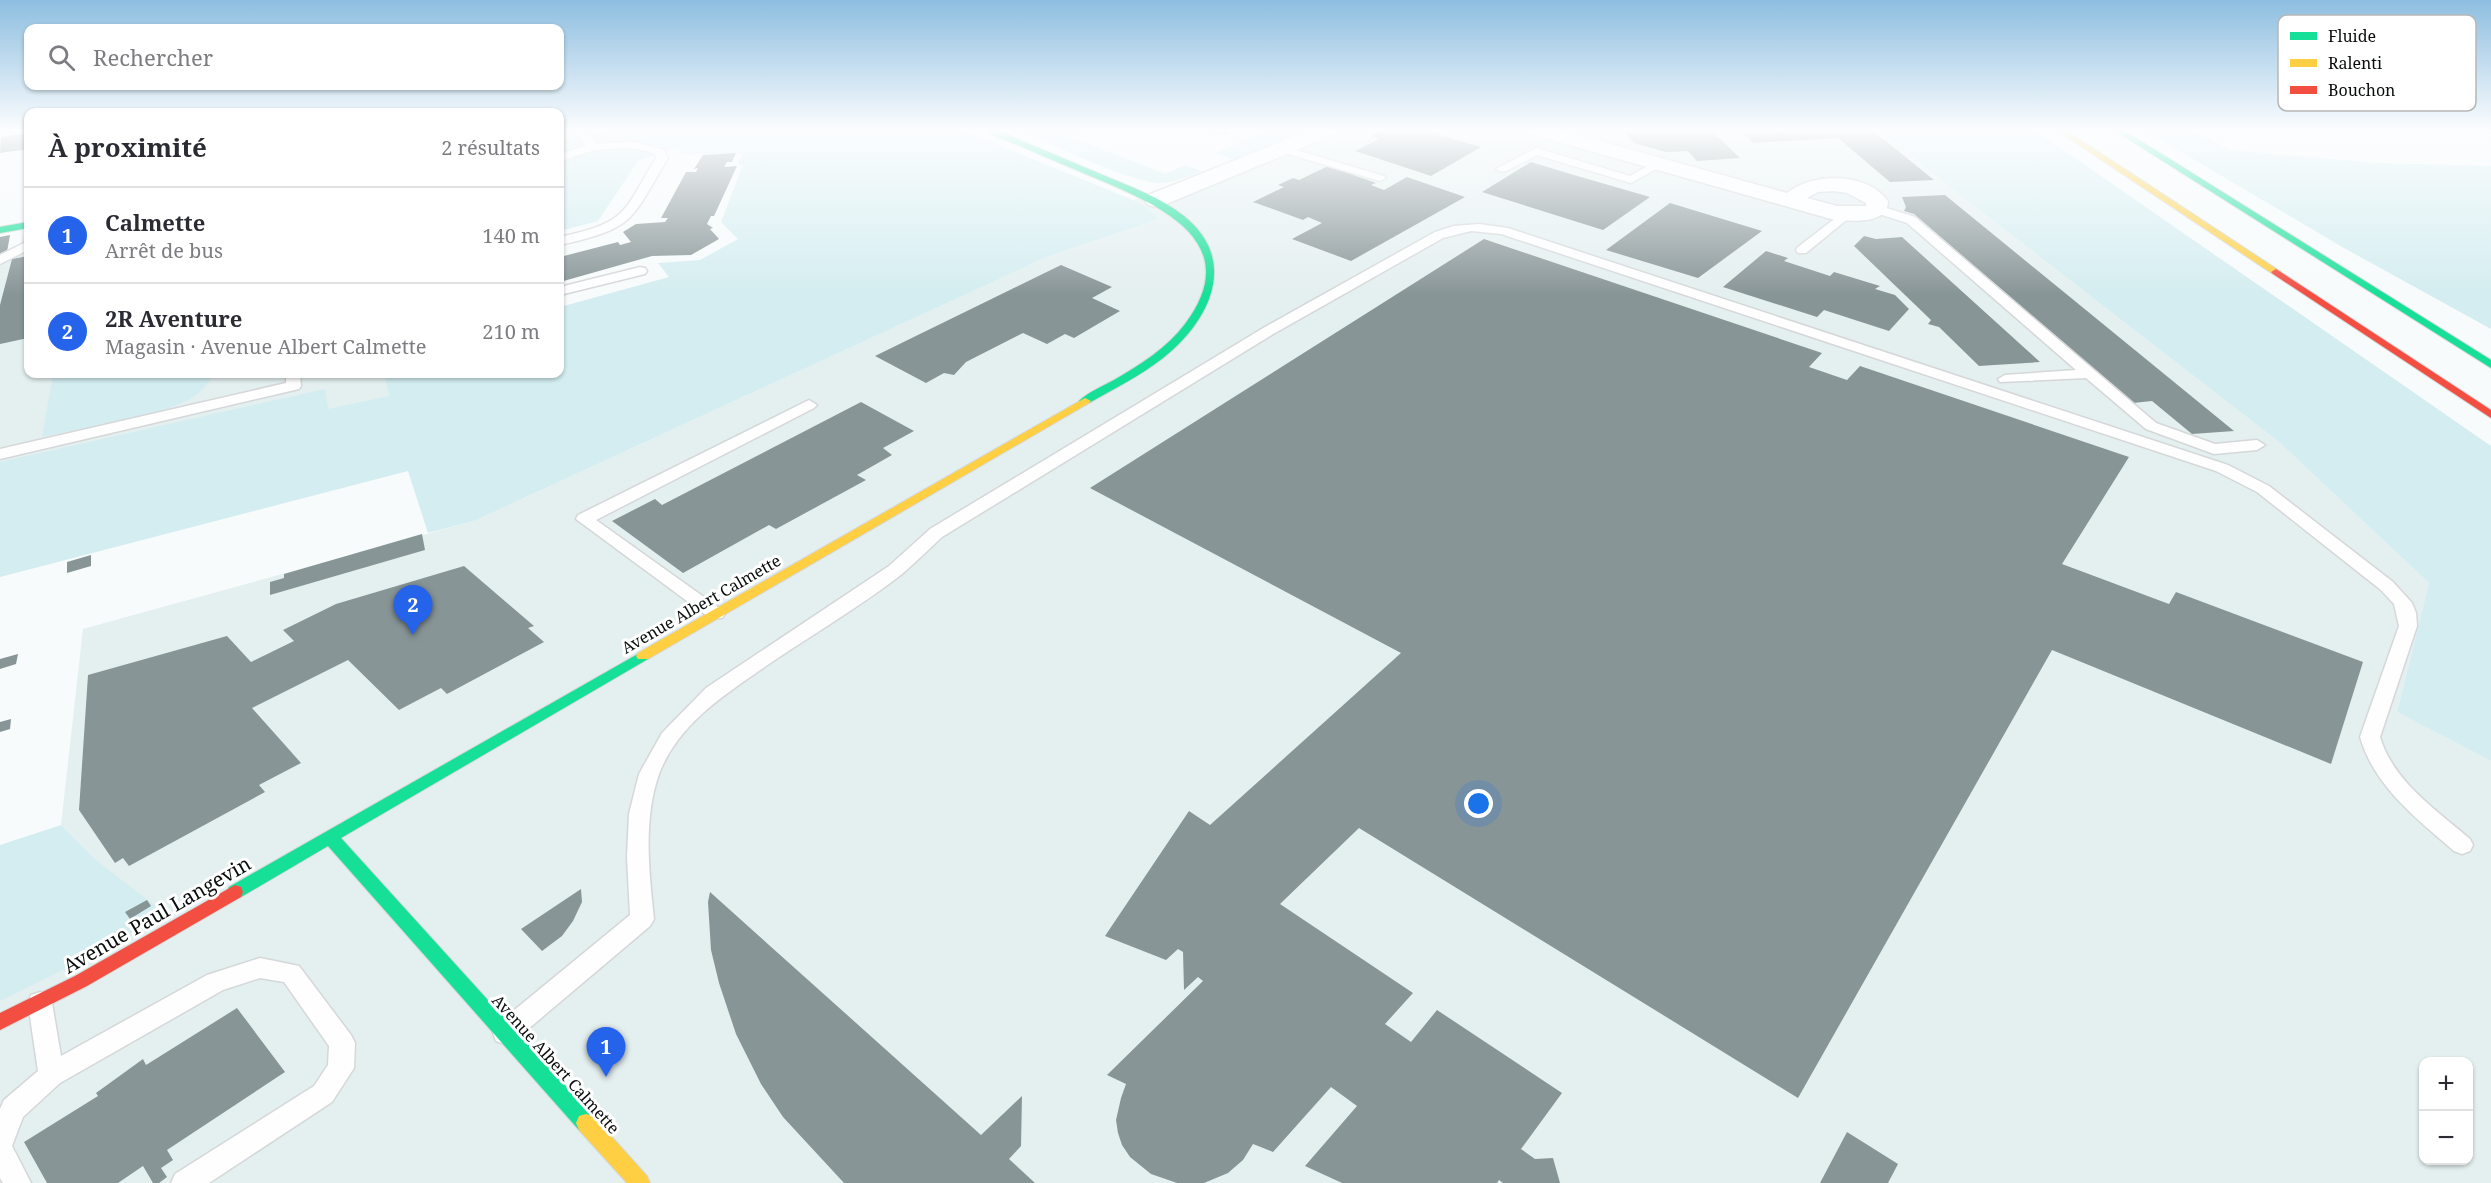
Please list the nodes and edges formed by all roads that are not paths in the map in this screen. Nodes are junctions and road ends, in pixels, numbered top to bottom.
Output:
1 (646, 184) edge
2 (1118, 184) edge
3 (1195, 184) edge
4 (1731, 184) edge
5 (2142, 184) edge
6 (2203, 184) edge
7 (2210, 184) edge
8 (1156, 200) junction
9 (1791, 201) junction
10 (1877, 209) junction
11 (1846, 214) junction
12 (24, 226) edge
13 (0, 230) edge
14 (564, 240) edge
15 (24, 247) edge
16 (1802, 250) dead end
17 (0, 260) edge
18 (640, 271) dead end
19 (564, 290) edge
20 (2466, 333) dead end
21 (2491, 365) edge
22 (2089, 373) junction
23 (293, 378) edge
24 (2005, 379) dead end
25 (809, 405) dead end
26 (2491, 415) edge
27 (2257, 445) dead end
28 (0, 454) edge
29 (716, 615) junction
30 (331, 838) junction
31 (2462, 845) dead end
32 (40, 1003) junction
33 (0, 1023) edge
34 (505, 1033) junction
35 (51, 1075) junction
36 (0, 1143) edge
37 (0, 1151) edge
38 (17, 1183) edge
39 (185, 1183) edge
40 (640, 1183) edge

1 - 14 lane
2 - 8 main road, Avenue Albert Calmette
3 - 8 street
4 - 9 street
5 - 26 main road
6 - 21 main road
7 - 20 main road
8 - 29 main road, Avenue Albert Calmette
9 - 10 street
9 - 11 street
10 - 11 street
10 - 22 lane
11 - 16 lane
12 - 13 main road
15 - 17 lane
18 - 19 lane
22 - 24 lane
22 - 27 lane
23 - 28 lane
25 - 29 lane
29 - 30 main road, Avenue Albert Calmette
30 - 32 main road, Avenue Paul Langevin
30 - 34 main road, Avenue Albert Calmette
31 - 34 lane
32 - 33 main road, Avenue Paul Langevin
32 - 35 lane
34 - 40 main road, Avenue Albert Calmette
35 - 36 lane
35 - 39 lane
37 - 38 lane

